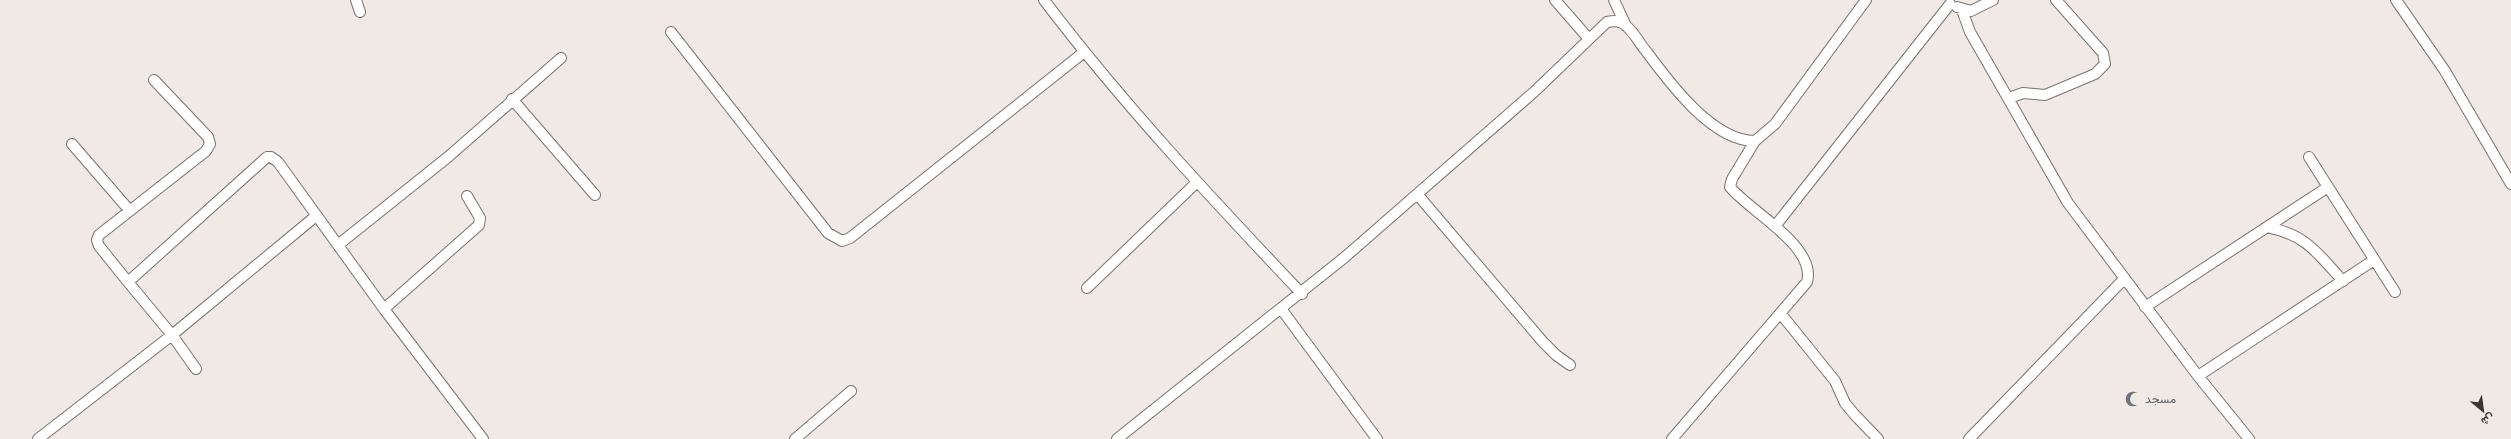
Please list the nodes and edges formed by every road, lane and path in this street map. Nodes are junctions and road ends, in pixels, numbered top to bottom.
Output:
1 (356, 0) edge
2 (1044, 0) edge
3 (1555, 0) edge
4 (1614, 0) edge
5 (1866, 0) edge
6 (1993, 0) edge
7 (2056, 0) edge
8 (2396, 0) edge
9 (1949, 2) edge
10 (1962, 10) junction
11 (360, 12) dead end
12 (1626, 26) junction
13 (671, 32) dead end
14 (1589, 39) junction
15 (1083, 53) junction
16 (561, 58) dead end
17 (154, 80) dead end
18 (2009, 98) junction
19 (512, 99) junction
20 (1755, 141) junction
21 (72, 144) dead end
22 (2309, 157) dead end
23 (1196, 183) junction
24 (2511, 184) edge
25 (2328, 187) junction
26 (1417, 194) junction
27 (594, 195) dead end
28 (467, 196) dead end
29 (130, 211) junction
30 (316, 216) junction
31 (1776, 225) junction
32 (2268, 227) junction
33 (338, 245) junction
34 (2374, 260) junction
35 (2124, 279) junction
36 (2343, 281) junction
37 (128, 282) junction
38 (1087, 288) dead end
39 (2395, 292) dead end
40 (1302, 294) junction
41 (2145, 307) junction
42 (384, 309) junction
43 (1282, 310) junction
44 (1781, 314) junction
45 (172, 335) junction
46 (1570, 365) dead end
47 (196, 369) dead end
48 (2198, 376) junction
49 (851, 391) dead end
50 (38, 439) edge
51 (484, 439) edge
52 (795, 439) edge
53 (1117, 439) edge
54 (1377, 439) edge
55 (1672, 439) edge
56 (1878, 439) edge
57 (1969, 439) edge
58 (2249, 439) edge

1 - 11 street
2 - 15 street
3 - 14 street
4 - 12 street
5 - 20 street
6 - 10 street
7 - 18 street
8 - 24 street
9 - 10 street
9 - 31 street
10 - 18 street
12 - 14 street
12 - 20 street
13 - 15 street
14 - 26 street
15 - 23 street
16 - 19 street
17 - 29 street
18 - 35 street
19 - 27 street
19 - 33 street
20 - 31 street
21 - 29 street
22 - 25 street
23 - 38 street
23 - 40 street
25 - 32 street
25 - 34 street
26 - 40 street
26 - 46 street
28 - 42 street
29 - 37 street
30 - 33 street
30 - 37 street
30 - 45 street
31 - 44 street
32 - 36 street
32 - 41 street
33 - 42 street
34 - 36 street
34 - 39 street
35 - 41 street
35 - 57 street
36 - 48 street
37 - 45 street
40 - 43 street
41 - 48 street
42 - 51 street
43 - 53 street
43 - 54 street
44 - 55 street
44 - 56 street
45 - 47 street
45 - 50 street
48 - 58 street
49 - 52 street

